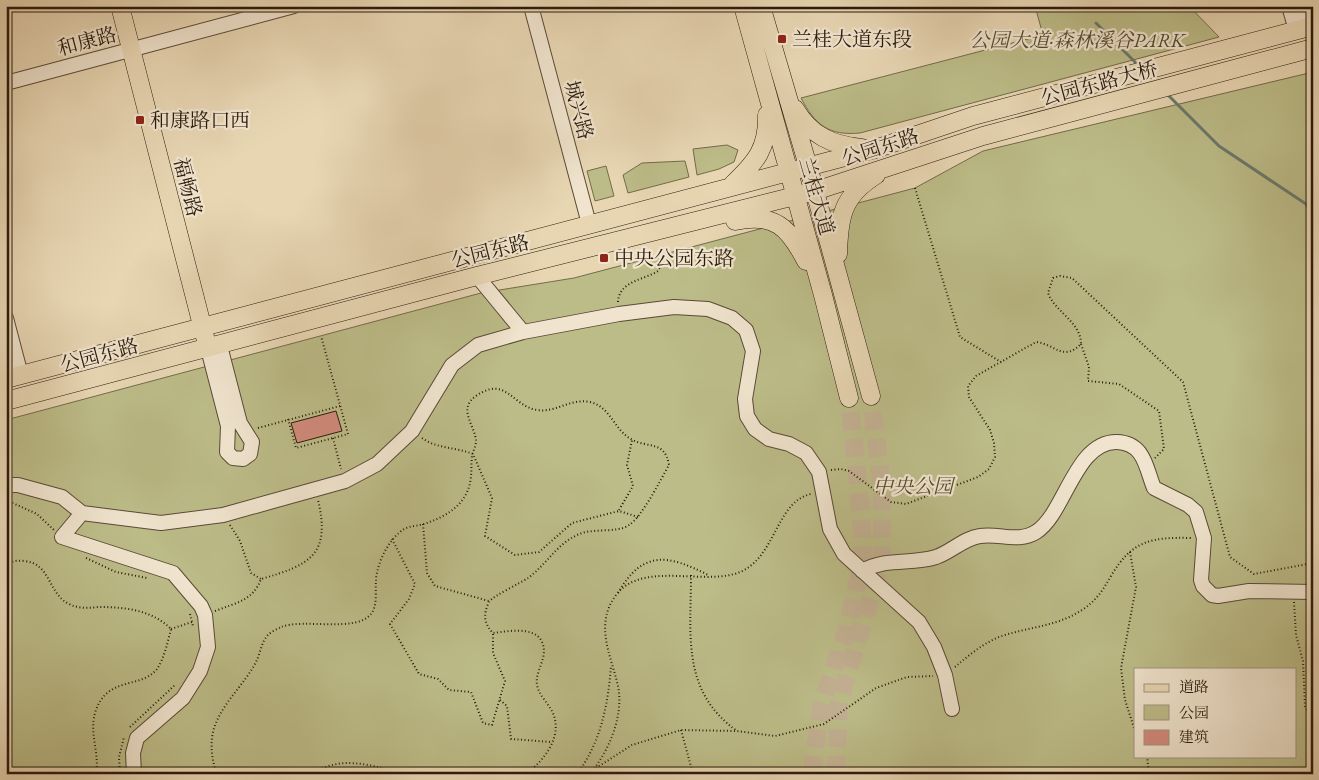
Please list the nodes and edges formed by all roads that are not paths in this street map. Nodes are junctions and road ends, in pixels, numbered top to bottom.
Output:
1 (120, 6) edge
2 (131, 6) edge
3 (294, 6) edge
4 (531, 6) edge
5 (743, 6) edge
6 (761, 6) edge
7 (1289, 6) edge
8 (1300, 6) edge
9 (1305, 28) edge
10 (136, 48) junction
11 (1313, 48) edge
12 (6, 83) edge
13 (785, 92) junction
14 (767, 94) junction
15 (973, 116) joint
16 (983, 136) joint
17 (874, 149) junction
18 (892, 165) junction
19 (808, 166) junction
20 (787, 171) junction
21 (731, 186) junction
22 (815, 191) junction
23 (794, 196) junction
24 (589, 224) junction
25 (656, 231) junction
26 (838, 272) junction
27 (477, 276) junction
28 (823, 295) junction
29 (6, 318) edge
30 (208, 326) junction
31 (523, 332) junction
32 (214, 347) junction
33 (14, 377) edge
34 (871, 396) tunnel mouth
35 (848, 398) tunnel mouth
36 (6, 402) edge
37 (6, 485) edge
38 (82, 513) junction
39 (862, 571) junction
40 (1313, 592) edge
41 (952, 709) dead end
42 (134, 774) edge

1 - 10 main road, 福畅路
2 - 10 main road, 福畅路
3 - 10 street, 和康路
4 - 24 street, 城兴路
5 - 14 main road, 兰桂大道
6 - 13 main road, 兰桂大道
7 - 9 street
8 - 9 street
9 - 15 main road, 公园东路大桥
10 - 12 street, 和康路
10 - 30 main road, 福畅路
11 - 16 main road, 公园东路大桥
13 - 17 main road
13 - 19 main road, 兰桂大道
14 - 20 main road, 兰桂大道
14 - 21 main road
15 - 17 main road, 公园东路
16 - 18 main road, 公园东路
17 - 19 main road, 公园东路
18 - 22 main road, 公园东路
18 - 26 main road
19 - 20 main road, 公园东路
19 - 22 main road, 兰桂大道
20 - 21 main road, 公园东路
20 - 23 main road, 兰桂大道
21 - 24 main road, 公园东路
22 - 23 main road, 公园东路
22 - 26 main road, 兰桂大道
23 - 25 main road, 公园东路
23 - 28 main road, 兰桂大道
24 - 30 main road, 公园东路
25 - 27 main road, 公园东路
25 - 28 main road
26 - 34 main road, 兰桂大道
27 - 31 street
27 - 32 main road, 公园东路
28 - 35 main road, 兰桂大道
29 - 33 street
30 - 32 main road, 福畅路
30 - 33 main road, 公园东路
31 - 38 street
31 - 39 street
32 - 32 street
32 - 36 main road, 公园东路
37 - 38 street
38 - 42 street
39 - 40 street
39 - 41 street

